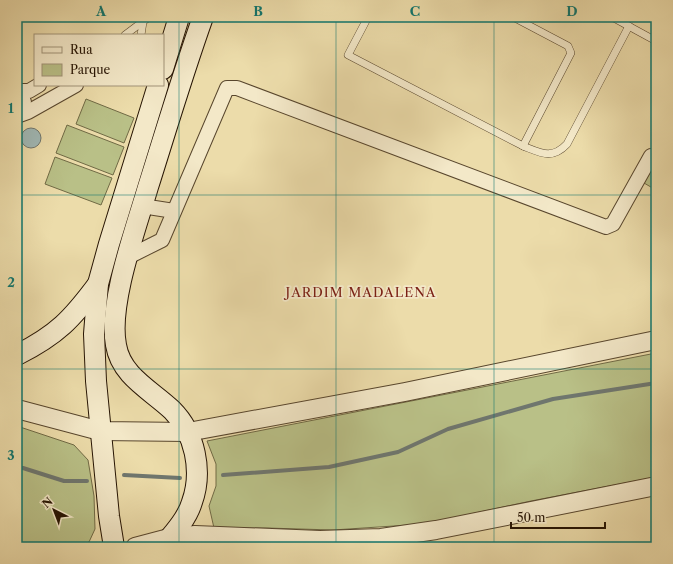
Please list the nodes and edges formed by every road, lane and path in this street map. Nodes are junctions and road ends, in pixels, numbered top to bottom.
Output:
1 (179, 17) edge
2 (203, 17) edge
3 (368, 17) edge
4 (513, 17) edge
5 (612, 17) edge
6 (146, 20) edge
7 (629, 26) junction
8 (126, 34) edge
9 (141, 34) edge
10 (656, 41) edge
11 (164, 66) edge
12 (37, 86) edge
13 (74, 86) edge
14 (158, 86) edge
15 (17, 91) edge
16 (17, 116) edge
17 (523, 146) junction
18 (651, 156) dead end
19 (142, 206) junction
20 (174, 211) junction
21 (128, 257) junction
22 (98, 284) junction
23 (656, 340) edge
24 (17, 355) edge
25 (17, 409) edge
26 (100, 431) junction
27 (188, 432) junction
28 (656, 486) edge
29 (165, 543) edge
30 (114, 547) edge
31 (135, 547) edge

1 - 11 main road
2 - 19 main road
3 - 17 lane
4 - 17 lane
5 - 7 lane
6 - 8 lane
6 - 9 lane
7 - 10 lane
7 - 17 lane
12 - 15 street
13 - 16 street
14 - 22 main road
15 - 16 street
18 - 20 street
19 - 20 street
19 - 21 main road
20 - 21 street
21 - 27 main road
22 - 24 main road
22 - 26 main road
23 - 27 street
25 - 26 street
26 - 27 street
26 - 30 main road
27 - 29 main road
28 - 29 street
29 - 31 street

